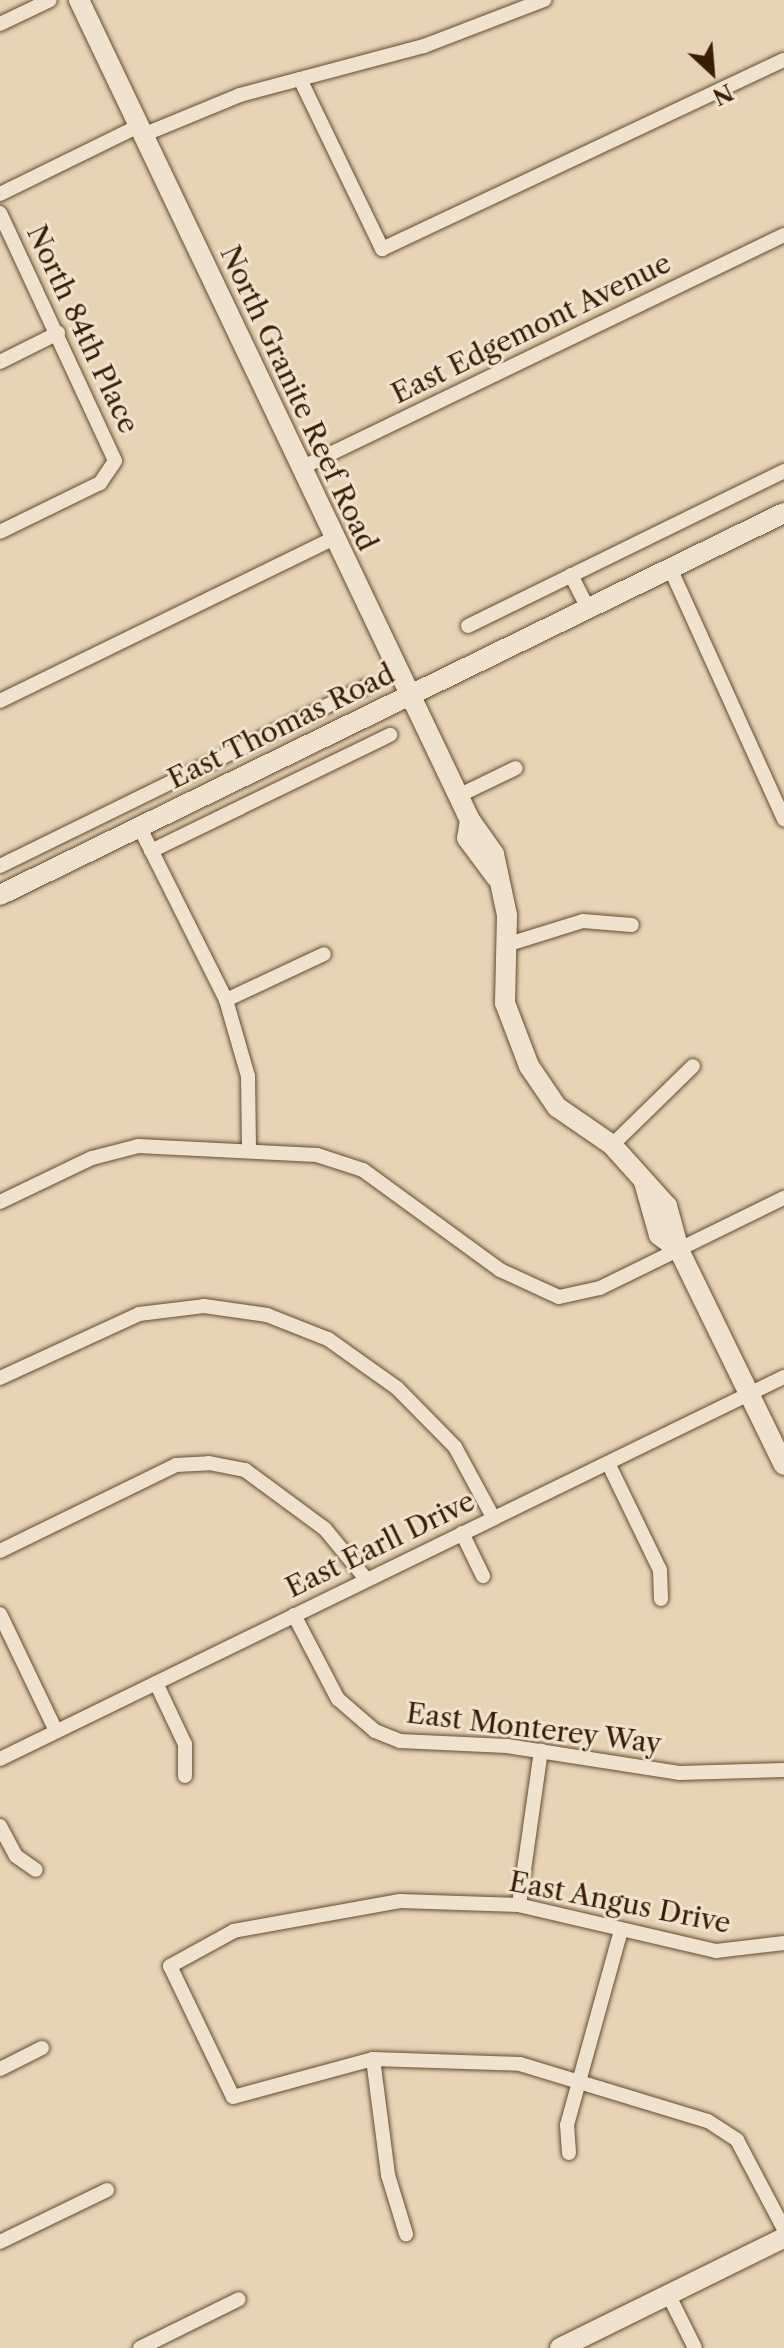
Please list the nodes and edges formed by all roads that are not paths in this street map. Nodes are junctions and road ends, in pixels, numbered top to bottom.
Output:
1 (50, 0) edge
2 (79, 0) edge
3 (544, 0) edge
4 (0, 24) edge
5 (784, 60) edge
6 (300, 79) junction
7 (141, 131) junction
8 (0, 194) edge
9 (0, 213) edge
10 (784, 235) edge
11 (58, 333) junction
12 (0, 362) edge
13 (301, 468) junction
14 (784, 471) edge
15 (784, 513) edge
16 (0, 532) edge
17 (334, 538) junction
18 (670, 568) junction
19 (571, 575) junction
20 (587, 607) junction
21 (468, 626) dead end
22 (368, 686) dead end
23 (409, 694) junction
24 (0, 701) edge
25 (390, 735) dead end
26 (516, 768) dead end
27 (458, 796) junction
28 (784, 819) edge
29 (139, 826) junction
30 (151, 851) junction
31 (0, 866) edge
32 (0, 895) edge
33 (632, 925) dead end
34 (509, 944) junction
35 (324, 954) dead end
36 (226, 1000) junction
37 (693, 1066) dead end
38 (612, 1145) junction
39 (249, 1147) junction
40 (784, 1198) edge
41 (0, 1202) edge
42 (679, 1250) junction
43 (784, 1377) edge
44 (0, 1378) edge
45 (749, 1393) junction
46 (608, 1463) junction
47 (784, 1465) edge
48 (493, 1517) junction
49 (462, 1533) junction
50 (0, 1551) edge
51 (483, 1576) dead end
52 (366, 1579) junction
53 (661, 1599) dead end
54 (0, 1614) edge
55 (294, 1615) junction
56 (156, 1683) junction
57 (56, 1731) junction
58 (541, 1751) junction
59 (0, 1759) edge
60 (784, 1770) edge
61 (185, 1776) dead end
62 (0, 1826) edge
63 (36, 1870) dead end
64 (519, 1905) junction
65 (621, 1930) junction
66 (784, 1943) edge
67 (42, 2048) dead end
68 (373, 2059) junction
69 (0, 2069) edge
70 (578, 2082) junction
71 (569, 2153) dead end
72 (107, 2190) dead end
73 (784, 2229) edge
74 (406, 2234) dead end
75 (784, 2238) edge
76 (0, 2242) edge
77 (668, 2294) junction
78 (239, 2299) dead end
79 (140, 2348) edge
80 (560, 2348) edge
81 (695, 2348) edge

1 - 4 street
2 - 7 street, North Granite Reef Road
3 - 6 street
5 - 6 street
6 - 7 street
7 - 8 street
7 - 13 street, North Granite Reef Road
9 - 11 street, North 84th Place
10 - 13 street, East Edgemont Avenue
11 - 12 street
11 - 16 street, North 84th Place
13 - 17 street, North Granite Reef Road
14 - 19 street
15 - 18 street, East Thomas Road
17 - 23 street, North Granite Reef Road
17 - 24 street
18 - 20 street, East Thomas Road
18 - 28 street
19 - 20 street
19 - 21 street
20 - 23 street, East Thomas Road
22 - 31 street, East Thomas Road
23 - 27 street, North Granite Reef Road
23 - 29 street, East Thomas Road
25 - 30 street, East Thomas Road
26 - 27 street
27 - 34 street, North Granite Reef Road
29 - 30 street
29 - 32 street, East Thomas Road
30 - 36 street
33 - 34 street
34 - 38 street, North Granite Reef Road
35 - 36 street
36 - 39 street
37 - 38 street
38 - 42 street, North Granite Reef Road
39 - 41 street
39 - 42 street
40 - 42 street
42 - 45 street, North Granite Reef Road
43 - 45 street, East Earll Drive
44 - 48 street
45 - 46 street, East Earll Drive
45 - 47 street, North Granite Reef Road
46 - 48 street, East Earll Drive
46 - 53 street
48 - 49 street, East Earll Drive
49 - 51 street
49 - 52 street, East Earll Drive
50 - 52 street
52 - 55 street, East Earll Drive
54 - 57 street
55 - 56 street, East Earll Drive
55 - 58 street, East Monterey Way
56 - 57 street, East Earll Drive
56 - 61 street
57 - 59 street, East Earll Drive
58 - 60 street, East Monterey Way
58 - 64 street
62 - 63 street
64 - 65 street, East Angus Drive
64 - 68 street, East Angus Drive
65 - 66 street, East Angus Drive
65 - 70 street
67 - 69 street
68 - 70 street
68 - 74 street
70 - 71 street
70 - 73 street
72 - 76 street
75 - 77 street
77 - 80 street
77 - 81 street
78 - 79 street

